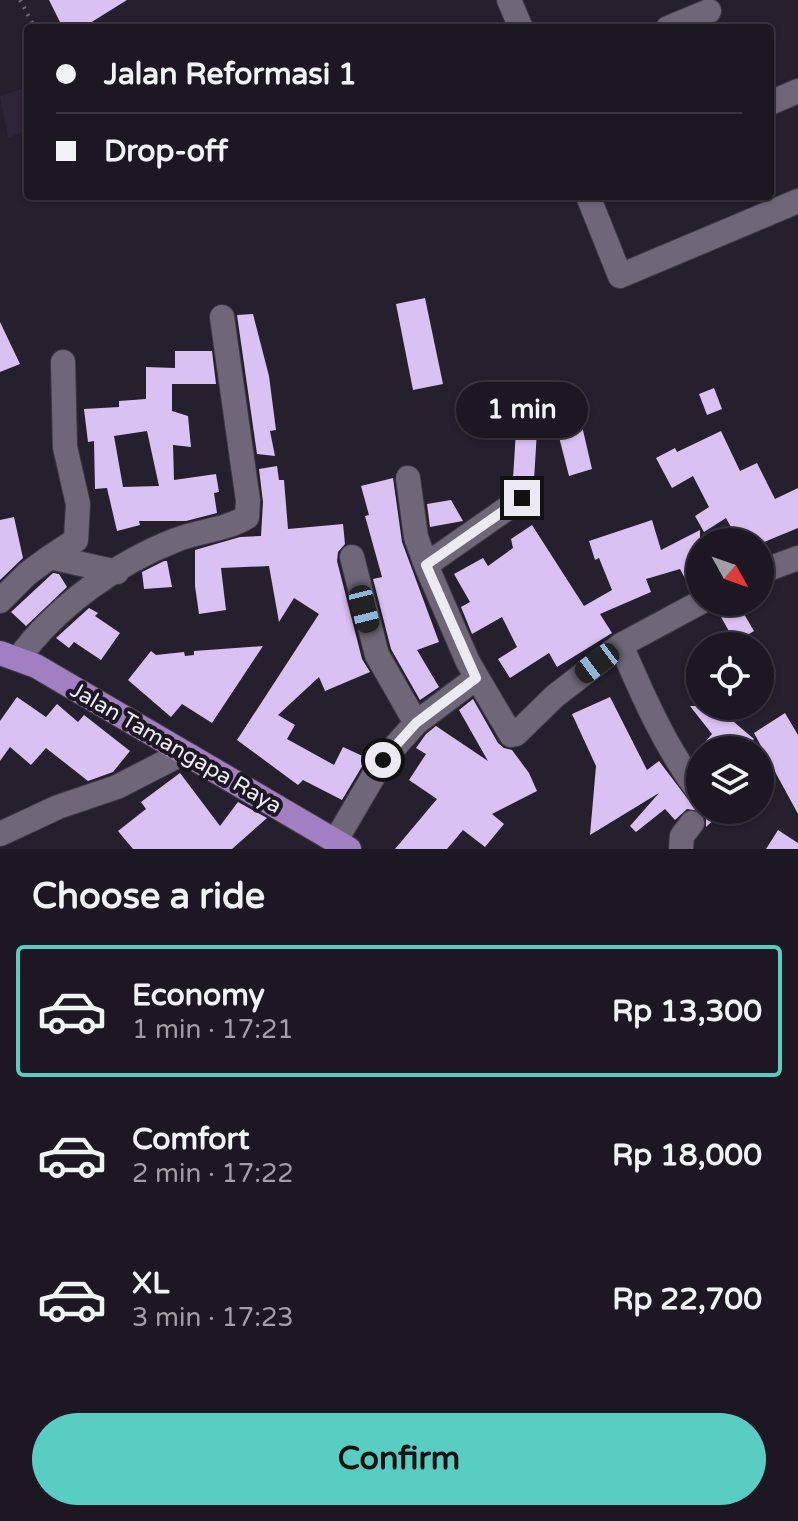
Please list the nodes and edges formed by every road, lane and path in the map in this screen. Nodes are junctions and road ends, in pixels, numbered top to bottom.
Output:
1 (20, 0) edge
2 (509, 0) edge
3 (709, 13) edge
4 (33, 24) edge
5 (519, 24) edge
6 (679, 24) edge
7 (798, 91) edge
8 (774, 101) edge
9 (590, 200) edge
10 (798, 201) edge
11 (222, 317) dead end
12 (63, 362) dead end
13 (408, 478) dead end
14 (522, 498) dead end
15 (50, 557) junction
16 (352, 557) dead end
17 (798, 558) edge
18 (426, 565) junction
19 (774, 567) edge
20 (117, 572) junction
21 (0, 601) edge
22 (686, 610) edge
23 (621, 645) junction
24 (9, 656) edge
25 (476, 678) junction
26 (416, 723) junction
27 (183, 753) junction
28 (686, 773) edge
29 (691, 824) edge
30 (0, 834) edge
31 (342, 845) edge
32 (681, 849) edge

1 - 4 path
2 - 5 street
3 - 6 street
7 - 8 street
9 - 10 street
11 - 20 street
12 - 15 street
13 - 18 street
14 - 18 street
15 - 20 street
15 - 21 street
16 - 26 street
17 - 19 street
18 - 25 street
20 - 24 street
22 - 23 street
23 - 25 street
23 - 28 street
24 - 27 main road, Jalan Tamangapa Raya
25 - 26 street
26 - 31 street
27 - 30 street
27 - 31 main road, Jalan Tamangapa Raya
29 - 32 street

